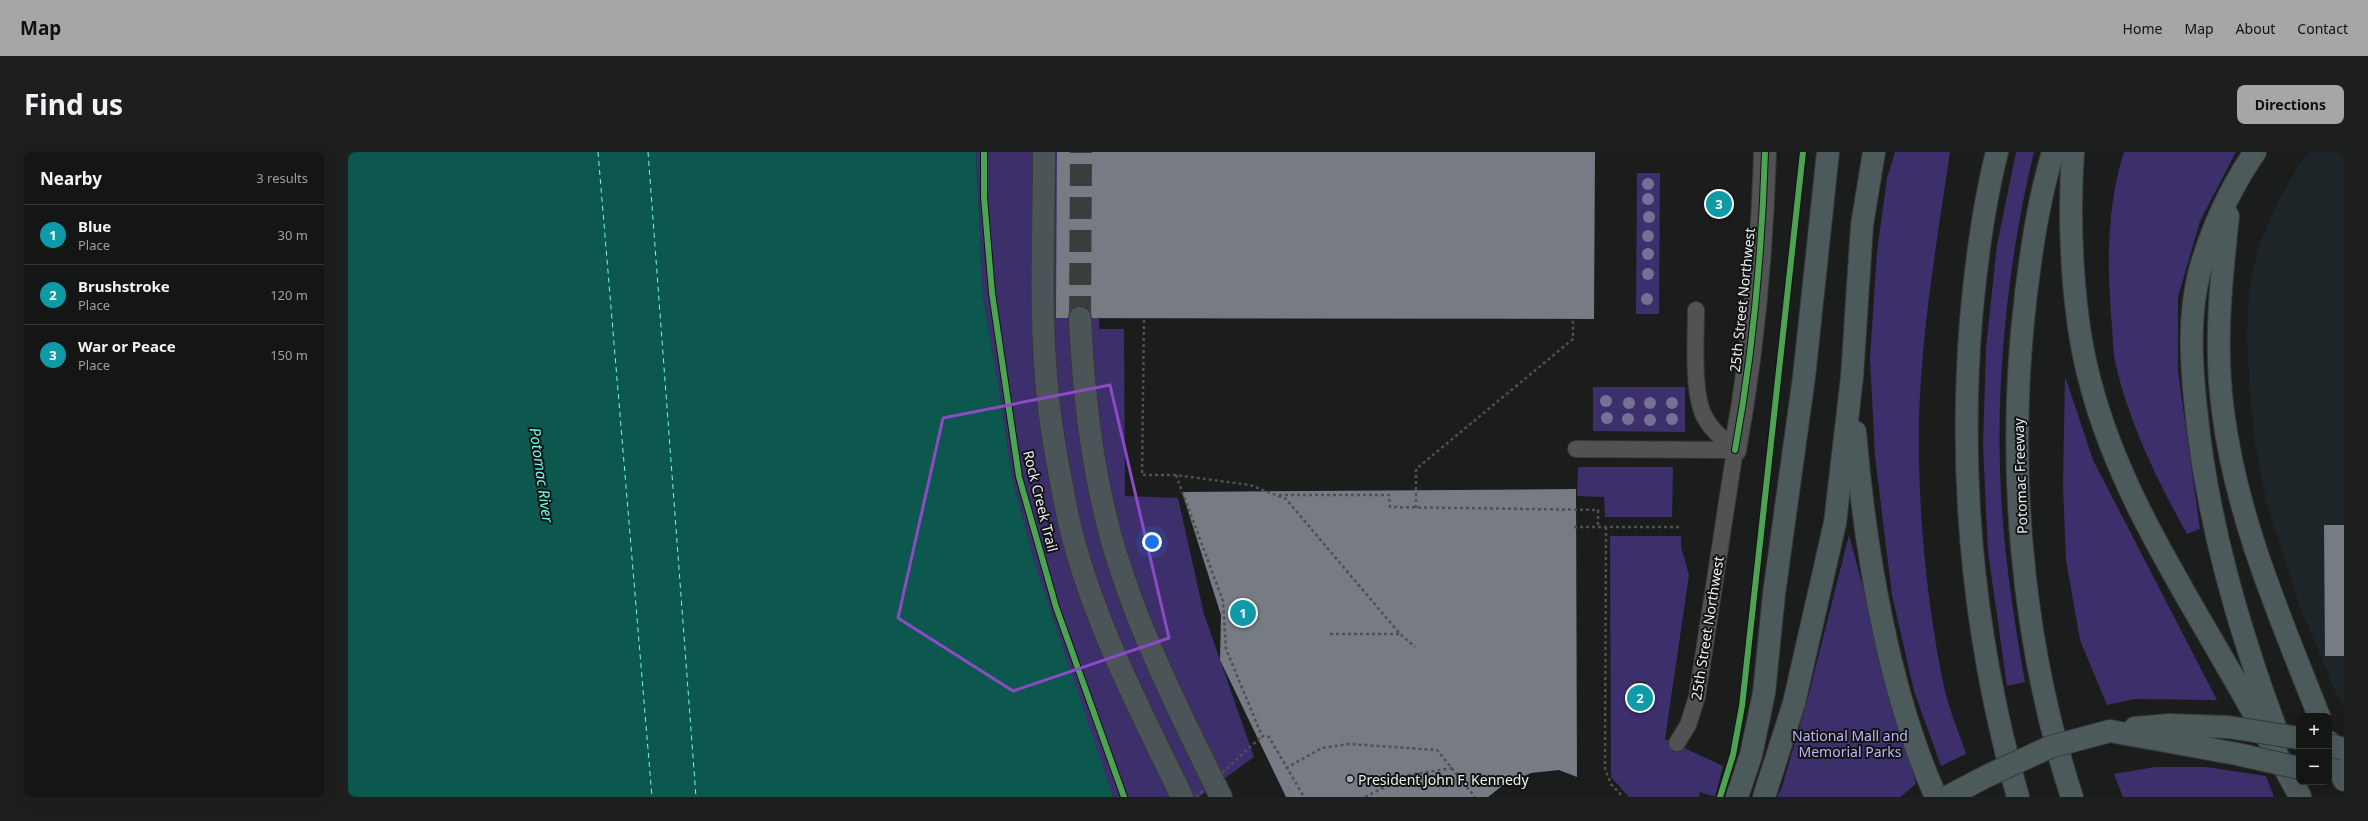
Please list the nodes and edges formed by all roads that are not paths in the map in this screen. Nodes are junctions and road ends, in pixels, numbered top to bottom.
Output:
1 (1044, 152) edge
2 (1766, 152) edge
3 (1828, 152) edge
4 (1874, 152) edge
5 (1997, 152) edge
6 (2053, 152) edge
7 (2072, 152) edge
8 (2255, 152) edge
9 (2230, 193) junction
10 (1696, 310) dead end
11 (1080, 318) tunnel mouth
12 (1852, 377) junction
13 (1576, 449) dead end
14 (1735, 450) junction
15 (2318, 713) edge
16 (2110, 731) junction
17 (2296, 738) edge
18 (1677, 743) dead end
19 (2332, 746) edge
20 (2332, 749) edge
21 (2344, 750) edge
22 (2296, 767) edge
23 (2332, 780) edge
24 (2344, 780) edge
25 (2344, 785) edge
26 (1182, 797) edge
27 (1221, 797) edge
28 (1737, 797) edge
29 (1764, 797) edge
30 (1936, 797) edge
31 (1947, 797) edge
32 (2018, 797) edge
33 (2072, 797) edge
34 (2300, 797) edge

1 - 26 main road
2 - 14 street, 25th Street Northwest
3 - 28 highway
4 - 12 highway
5 - 32 highway
6 - 33 highway, Potomac Freeway
7 - 34 highway
8 - 9 highway
9 - 15 highway
9 - 34 highway
10 - 14 lane
11 - 27 main road
12 - 29 highway
12 - 30 highway
13 - 14 lane
14 - 18 lane, 25th Street Northwest
16 - 17 highway, bridge
16 - 22 highway, bridge
16 - 31 highway, bridge
19 - 21 highway, bridge
20 - 24 highway
23 - 25 highway

